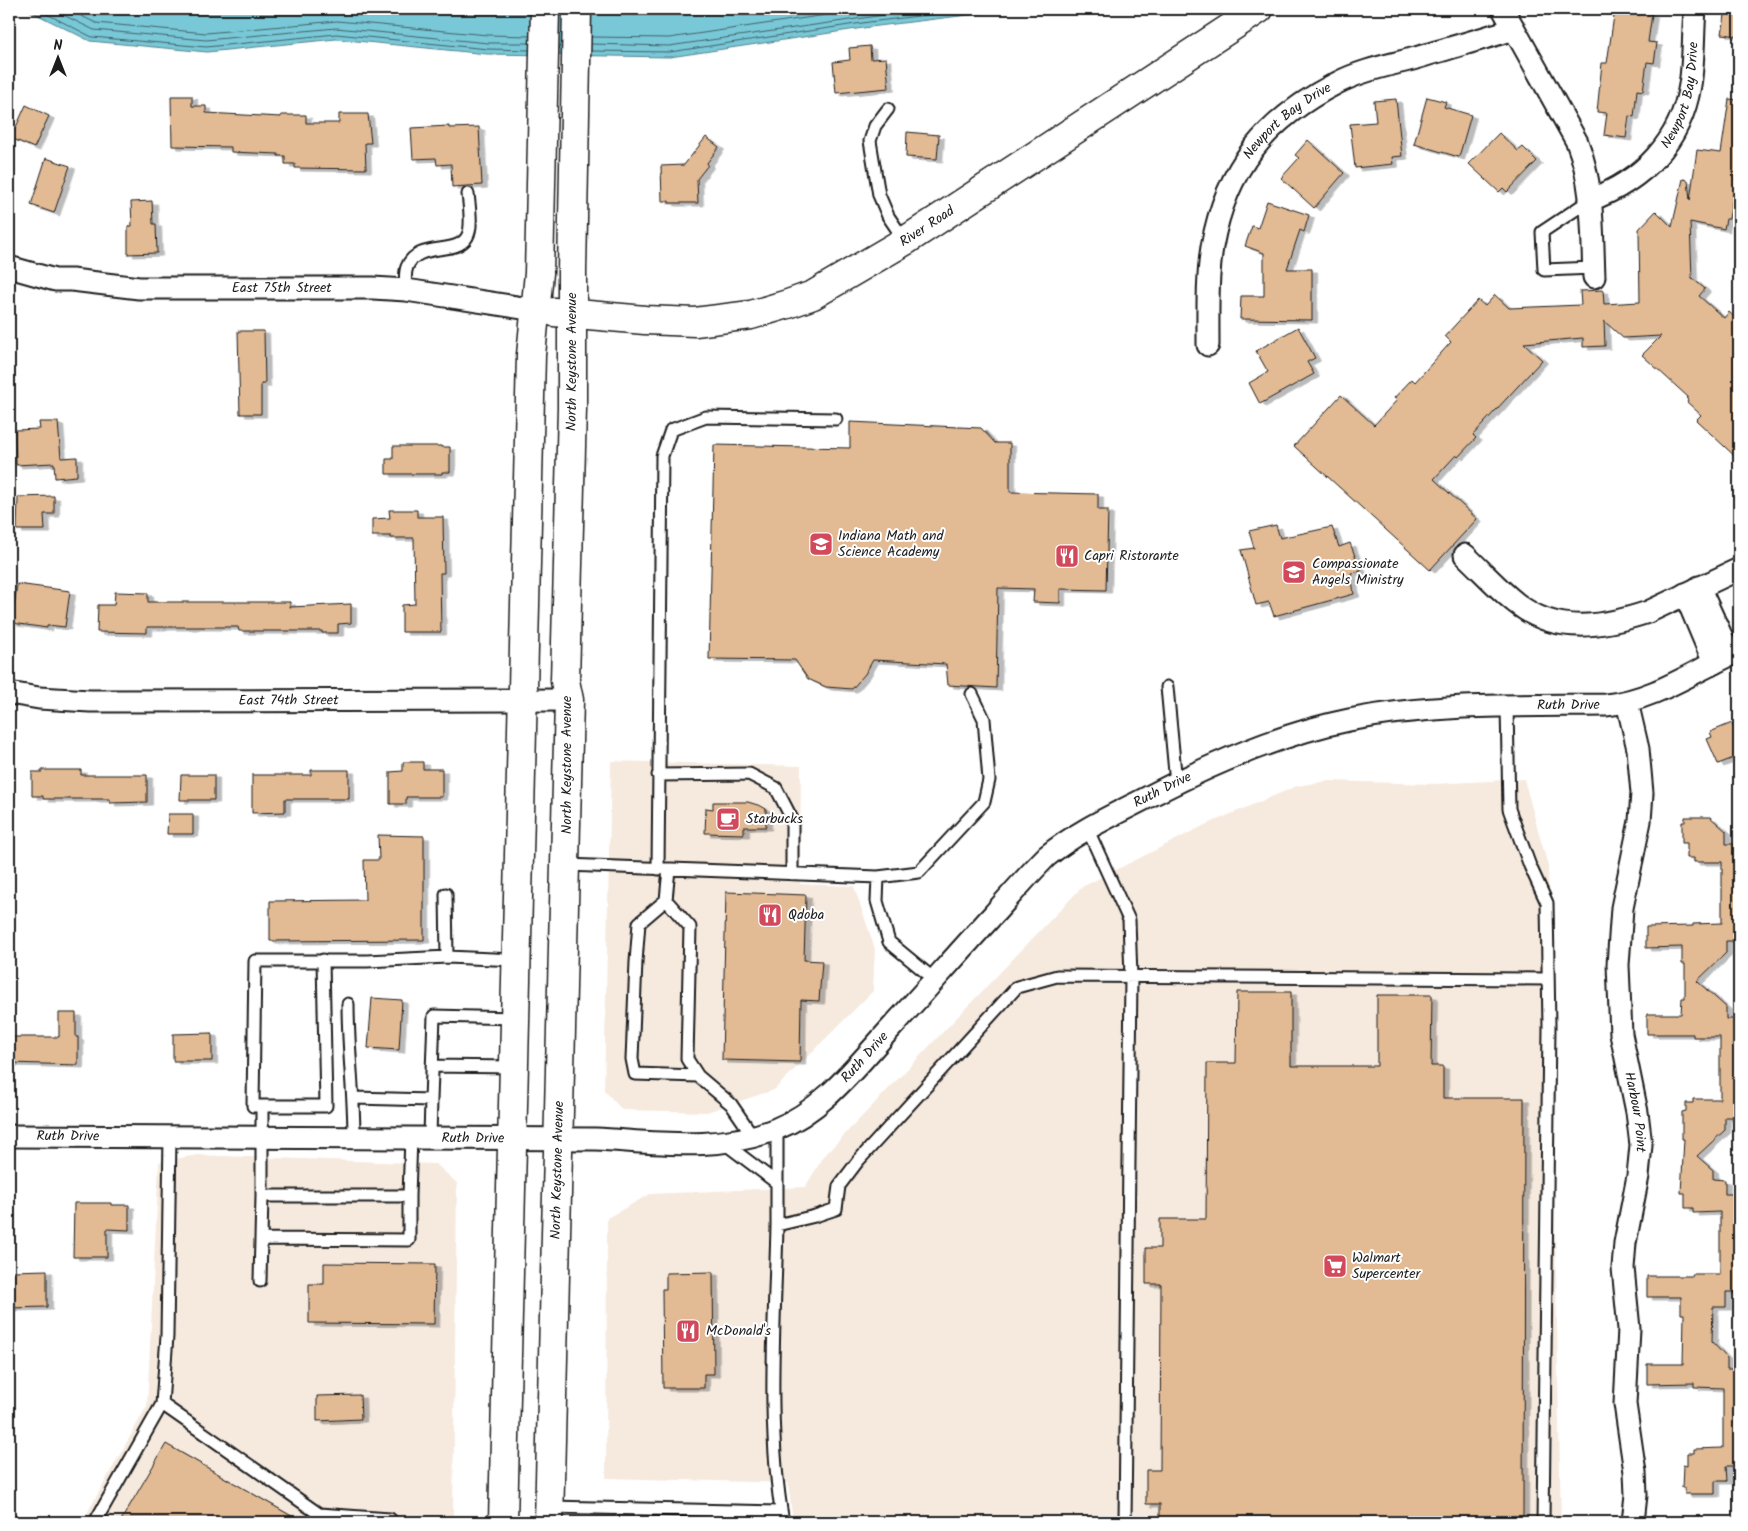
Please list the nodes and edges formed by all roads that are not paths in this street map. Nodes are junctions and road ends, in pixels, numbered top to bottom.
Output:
1 (545, 9) edge
2 (577, 9) edge
3 (1259, 9) edge
4 (1503, 9) edge
5 (1694, 9) edge
6 (1514, 29) junction
7 (888, 109) dead end
8 (468, 194) dead end
9 (1590, 200) junction
10 (905, 241) junction
11 (9, 268) edge
12 (1594, 272) joint
13 (406, 290) junction
14 (554, 312) junction
15 (1208, 345) dead end
16 (836, 419) dead end
17 (1465, 555) dead end
18 (1739, 569) edge
19 (1692, 590) junction
20 (1728, 656) edge
21 (1167, 687) dead end
22 (9, 693) edge
23 (972, 694) dead end
24 (524, 699) junction
25 (569, 700) junction
26 (1627, 702) junction
27 (1507, 706) junction
28 (658, 774) junction
29 (1176, 783) junction
30 (1087, 828) junction
31 (566, 865) junction
32 (664, 869) junction
33 (792, 874) junction
34 (878, 877) junction
35 (446, 894) dead end
36 (666, 900) junction
37 (447, 957) junction
38 (323, 960) junction
39 (516, 960) junction
40 (1132, 977) junction
41 (1548, 978) junction
42 (935, 980) junction
43 (348, 1004) dead end
44 (515, 1018) junction
45 (432, 1066) junction
46 (514, 1067) junction
47 (698, 1076) junction
48 (354, 1098) junction
49 (431, 1100) junction
50 (262, 1106) junction
51 (777, 1129) junction
52 (9, 1136) edge
53 (170, 1136) junction
54 (262, 1136) junction
55 (753, 1136) junction
56 (354, 1137) junction
57 (420, 1137) junction
58 (512, 1138) junction
59 (559, 1139) junction
60 (723, 1142) junction
61 (777, 1182) junction
62 (262, 1196) junction
63 (409, 1196) junction
64 (777, 1224) junction
65 (261, 1239) junction
66 (260, 1281) dead end
67 (162, 1404) junction
68 (549, 1515) edge
69 (782, 1517) edge
70 (95, 1522) edge
71 (392, 1522) edge
72 (503, 1522) edge
73 (1125, 1522) edge
74 (1543, 1522) edge
75 (1633, 1522) edge

1 - 14 main road, North Keystone Avenue
2 - 14 main road, North Keystone Avenue
3 - 10 main road, River Road
4 - 6 street
5 - 9 street, Newport Bay Drive
6 - 9 street
6 - 15 street, Newport Bay Drive
7 - 10 lane
8 - 13 lane
9 - 12 street
9 - 12 lane
10 - 14 main road, River Road
11 - 13 street, East 75th Street
13 - 14 street, East 75th Street
14 - 24 main road, North Keystone Avenue
14 - 25 main road, North Keystone Avenue
16 - 28 lane
17 - 19 street
18 - 19 street
19 - 20 street
20 - 26 street, Ruth Drive
21 - 29 lane
22 - 24 street, East 74th Street
23 - 34 lane
24 - 25 street, East 74th Street
24 - 39 main road, North Keystone Avenue
25 - 31 main road, North Keystone Avenue
26 - 27 street, Ruth Drive
26 - 75 street, Harbour Point
27 - 29 street, Ruth Drive
27 - 41 lane
28 - 32 lane
28 - 33 lane
29 - 30 street, Ruth Drive
30 - 40 lane
30 - 42 street, Ruth Drive
31 - 32 lane
31 - 59 main road, North Keystone Avenue
32 - 33 lane
32 - 36 lane
33 - 34 lane
34 - 42 lane
35 - 37 lane
36 - 47 lane
36 - 47 lane
37 - 38 lane
37 - 39 lane
38 - 50 lane
38 - 50 lane
39 - 44 main road, North Keystone Avenue
40 - 41 lane
40 - 64 lane
40 - 73 lane
41 - 74 lane
42 - 51 street, Ruth Drive
43 - 48 lane
44 - 45 lane
44 - 46 main road, North Keystone Avenue
45 - 46 lane
45 - 49 lane
46 - 58 main road, North Keystone Avenue
47 - 55 lane
48 - 49 lane
48 - 56 lane
49 - 57 lane
50 - 54 lane
51 - 55 street, Ruth Drive
51 - 61 lane
52 - 53 street, Ruth Drive
53 - 54 street, Ruth Drive
53 - 67 lane
54 - 56 street, Ruth Drive
54 - 62 lane
55 - 60 street, Ruth Drive
56 - 57 street, Ruth Drive
57 - 58 street, Ruth Drive
57 - 63 lane
58 - 59 street, Ruth Drive
58 - 72 main road, North Keystone Avenue
59 - 60 street, Ruth Drive
59 - 68 main road, North Keystone Avenue
60 - 61 lane
61 - 64 lane
62 - 63 lane
62 - 65 lane
63 - 65 lane
64 - 69 lane
65 - 66 lane
67 - 70 lane
67 - 71 lane
68 - 69 lane

